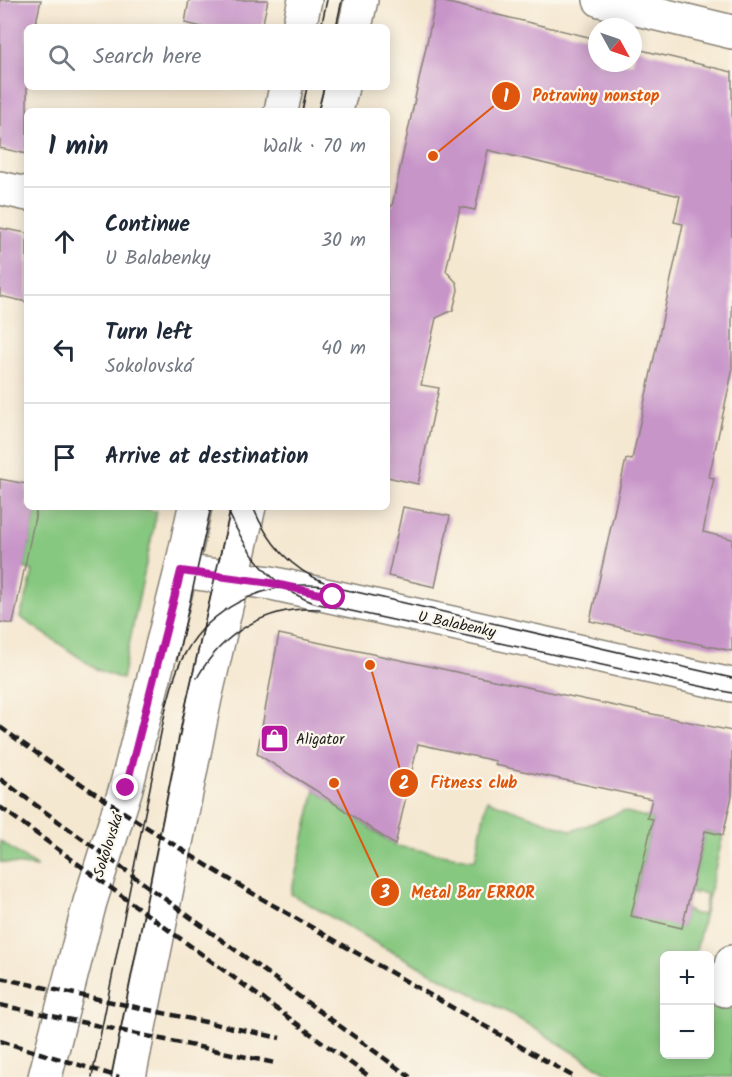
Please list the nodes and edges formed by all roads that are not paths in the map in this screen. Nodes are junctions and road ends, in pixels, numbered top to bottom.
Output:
1 (305, 0) edge
2 (361, 0) edge
3 (600, 0) edge
4 (300, 24) edge
5 (356, 24) edge
6 (732, 32) edge
7 (285, 90) edge
8 (341, 90) edge
9 (282, 108) edge
10 (337, 108) edge
11 (0, 188) edge
12 (24, 193) edge
13 (194, 510) edge
14 (248, 510) edge
15 (181, 571) junction
16 (233, 578) junction
17 (732, 685) edge
18 (45, 1077) edge
19 (129, 1077) edge

1 - 4 main road
2 - 5 main road
3 - 6 main road
7 - 9 main road
8 - 10 main road
11 - 12 main road
13 - 15 main road, Sokolovská
14 - 16 main road
15 - 16 main road, U Balabenky
15 - 18 main road, Sokolovská
16 - 17 main road, U Balabenky
16 - 19 main road

